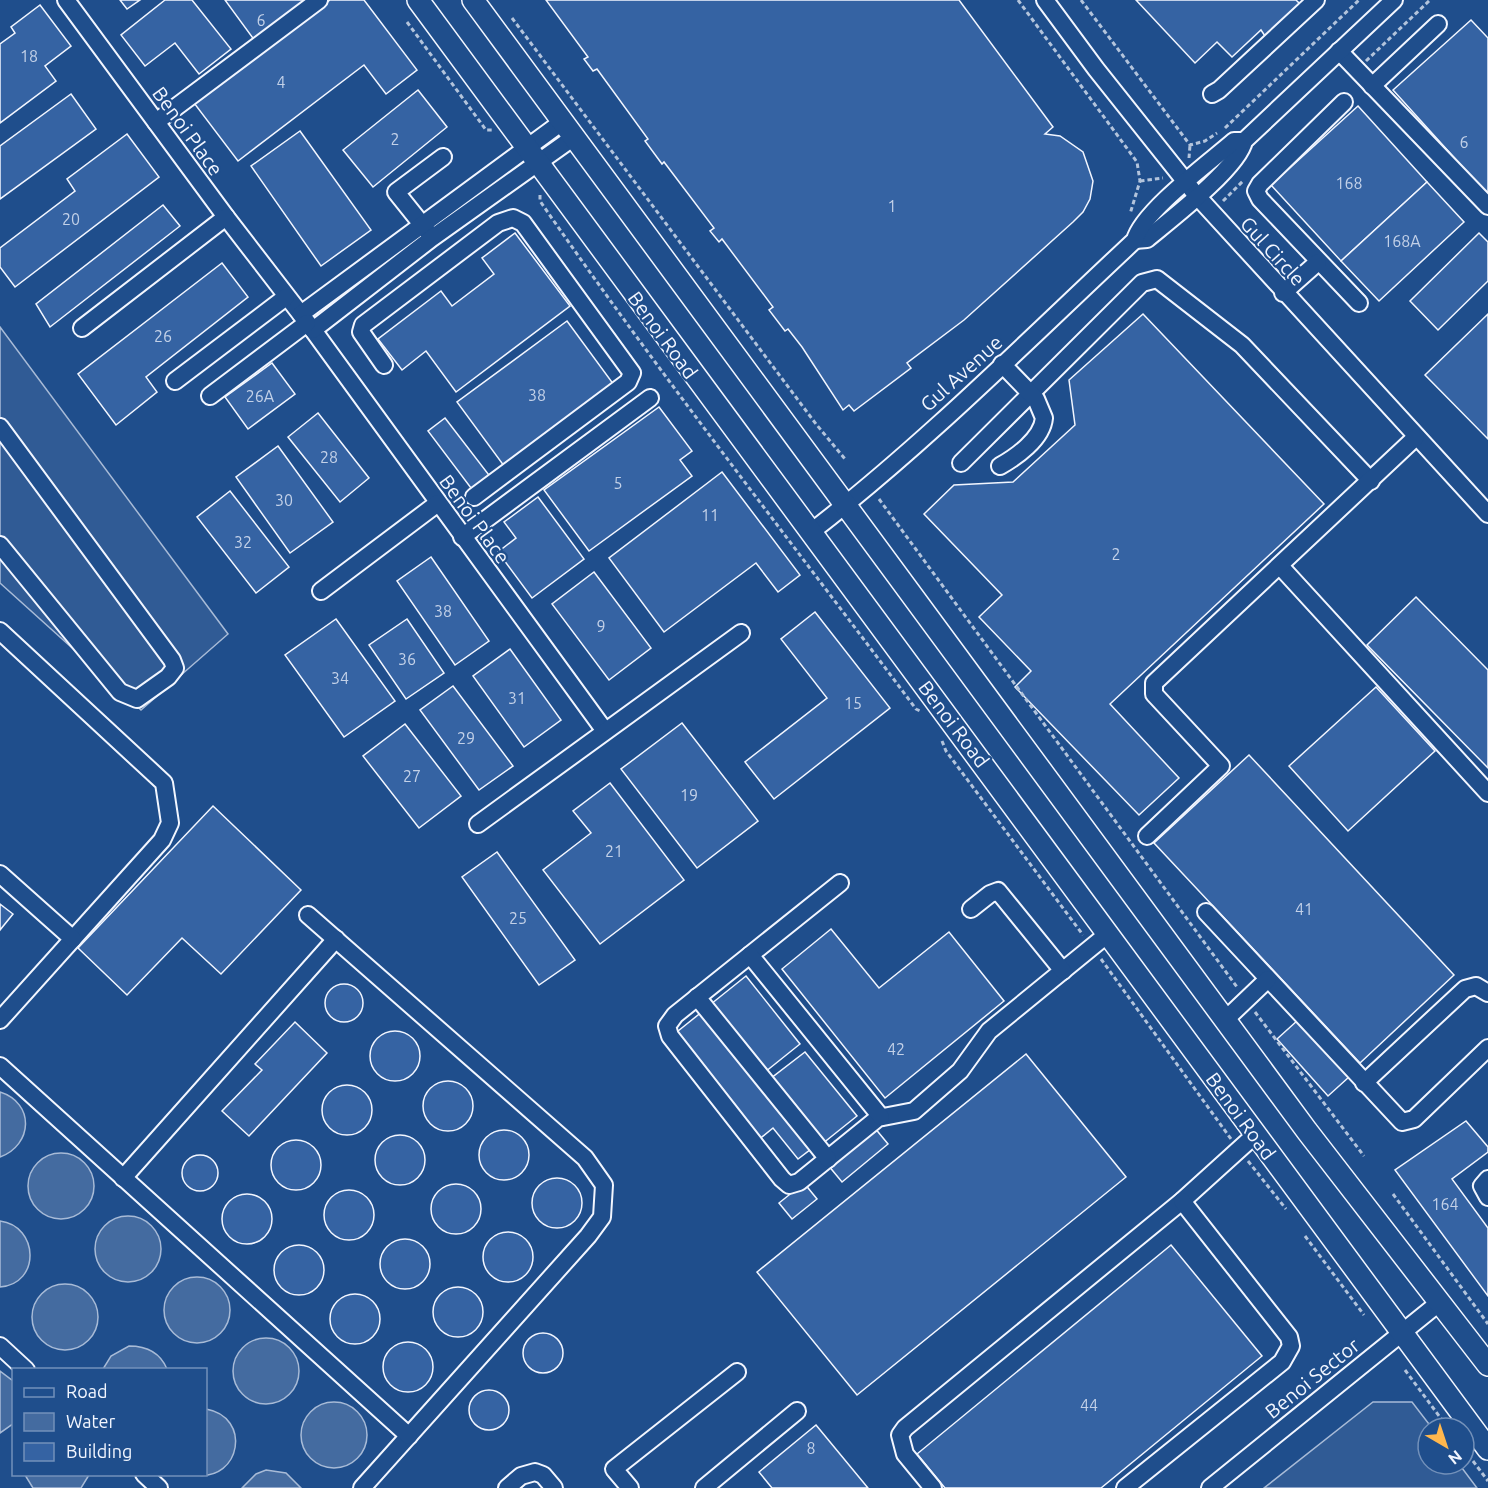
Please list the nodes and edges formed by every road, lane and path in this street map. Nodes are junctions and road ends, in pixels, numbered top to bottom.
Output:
1 (66, 0) edge
2 (319, 0) edge
3 (418, 0) edge
4 (473, 0) edge
5 (1018, 0) edge
6 (1046, 0) edge
7 (1316, 0) edge
8 (1386, 3) edge
9 (512, 18) dead end
10 (407, 22) dead end
11 (1437, 24) dead end
12 (1339, 51) junction
13 (1372, 86) junction
14 (1212, 94) dead end
15 (1344, 102) dead end
16 (156, 122) junction
17 (568, 130) junction
18 (499, 132) dead end
19 (1244, 141) junction
20 (533, 156) junction
21 (443, 157) dead end
22 (1185, 183) junction
23 (540, 192) dead end
24 (1197, 196) junction
25 (1488, 206) edge
26 (226, 217) junction
27 (427, 231) junction
28 (403, 239) junction
29 (1135, 240) junction
30 (413, 252) junction
31 (1318, 262) junction
32 (431, 275) junction
33 (1282, 293) junction
34 (286, 297) junction
35 (1359, 303) dead end
36 (307, 322) junction
37 (82, 328) dead end
38 (1002, 364) junction
39 (384, 365) dead end
40 (175, 381) dead end
41 (1031, 394) junction
42 (210, 396) dead end
43 (650, 398) dead end
44 (0, 427) edge
45 (1416, 438) junction
46 (845, 459) dead end
47 (961, 463) dead end
48 (1000, 466) dead end
49 (1371, 481) junction
50 (474, 497) dead end
51 (879, 499) dead end
52 (438, 503) junction
53 (845, 506) junction
54 (1488, 514) edge
55 (811, 532) junction
56 (462, 537) junction
57 (0, 545) edge
58 (1280, 566) junction
59 (321, 591) dead end
60 (0, 631) edge
61 (741, 633) dead end
62 (928, 715) dead end
63 (605, 731) junction
64 (939, 732) dead end
65 (1488, 793) edge
66 (478, 824) dead end
67 (1147, 836) dead end
68 (0, 874) edge
69 (840, 883) dead end
70 (970, 909) dead end
71 (1206, 912) dead end
72 (308, 915) dead end
73 (1109, 933) junction
74 (73, 939) junction
75 (336, 939) junction
76 (1092, 947) junction
77 (750, 955) junction
78 (1063, 971) junction
79 (1268, 979) junction
80 (1488, 993) edge
81 (697, 997) junction
82 (1246, 1000) junction
83 (1226, 1019) junction
84 (0, 1020) edge
85 (1488, 1048) edge
86 (0, 1066) edge
87 (1364, 1083) junction
88 (881, 1117) junction
89 (1247, 1142) junction
90 (1364, 1156) dead end
91 (828, 1159) junction
92 (123, 1178) junction
93 (1488, 1179) edge
94 (1393, 1194) dead end
95 (1488, 1197) edge
96 (1182, 1202) junction
97 (1286, 1209) dead end
98 (1305, 1236) dead end
99 (1440, 1302) junction
100 (1364, 1315) dead end
101 (1488, 1324) edge
102 (1402, 1333) junction
103 (0, 1346) edge
104 (1488, 1365) edge
105 (24, 1368) edge
106 (1405, 1370) dead end
107 (737, 1372) dead end
108 (797, 1411) dead end
109 (1439, 1416) edge
110 (409, 1436) junction
111 (1488, 1449) edge
112 (1476, 1465) edge
113 (146, 1476) edge
114 (1488, 1481) edge
115 (714, 1485) edge
116 (159, 1488) edge
117 (362, 1488) edge
118 (507, 1488) edge
119 (554, 1488) edge
120 (630, 1488) edge
121 (933, 1488) edge
122 (1125, 1488) edge
123 (1210, 1488) edge

1 - 16 street, Benoi Place
2 - 16 street
3 - 20 main road, Benoi Road
4 - 17 main road
5 - 29 path
6 - 22 street, Gul Circle
7 - 14 street
8 - 12 street, Gul Avenue
9 - 46 path
10 - 18 path
11 - 13 street
12 - 13 street
12 - 19 street, Gul Avenue
13 - 25 street
15 - 31 street
16 - 26 street, Benoi Place
17 - 20 street
17 - 53 main road
19 - 22 street, Gul Avenue
19 - 24 street, Gul Avenue
20 - 27 street
20 - 55 main road, Benoi Road
21 - 27 street
22 - 24 street, Gul Circle
22 - 29 street, Gul Avenue
23 - 62 path
24 - 29 street, Gul Avenue
24 - 33 street, Gul Circle
26 - 34 street, Benoi Place
26 - 37 street
27 - 28 street
27 - 30 street
28 - 30 street
28 - 36 street
29 - 38 street, Gul Avenue
30 - 32 street
30 - 36 street
31 - 33 street
31 - 35 street
32 - 39 street
32 - 50 street
33 - 45 street, Gul Circle
34 - 36 street, Benoi Place
34 - 40 street
36 - 42 street
36 - 52 street, Benoi Place
38 - 41 street
38 - 53 street, Gul Avenue
41 - 47 street
41 - 48 street
41 - 49 street
43 - 56 street
44 - 57 street
45 - 49 street
45 - 54 street, Gul Circle
49 - 58 street
51 - 82 path
52 - 56 street, Benoi Place
52 - 59 street
53 - 55 street, Gul Avenue
53 - 83 main road
55 - 73 main road, Benoi Road
56 - 63 street, Benoi Place
58 - 65 street
58 - 67 street
60 - 74 street
61 - 63 street
63 - 66 street
64 - 76 path
68 - 74 street
69 - 77 street
70 - 78 street
71 - 79 street
72 - 75 street
73 - 76 street
73 - 89 main road, Benoi Road
74 - 84 street
75 - 92 street
75 - 110 street
76 - 78 street
76 - 89 path
77 - 81 street
77 - 88 street
78 - 88 street
79 - 82 street
79 - 87 street
80 - 87 street
81 - 91 street
81 - 91 street
82 - 83 street
82 - 90 path
83 - 99 main road
85 - 87 street
86 - 92 street
88 - 91 street
89 - 96 street
89 - 97 path
89 - 102 main road, Benoi Road
92 - 110 street
93 - 95 street
94 - 101 path
96 - 121 street
96 - 122 street
98 - 100 path
99 - 102 street, Benoi Sector
99 - 104 main road
102 - 111 main road, Benoi Road
102 - 123 street, Benoi Sector
103 - 105 street
106 - 109 path
107 - 120 street
108 - 115 street
110 - 117 street
112 - 114 path
113 - 116 street
118 - 119 street

